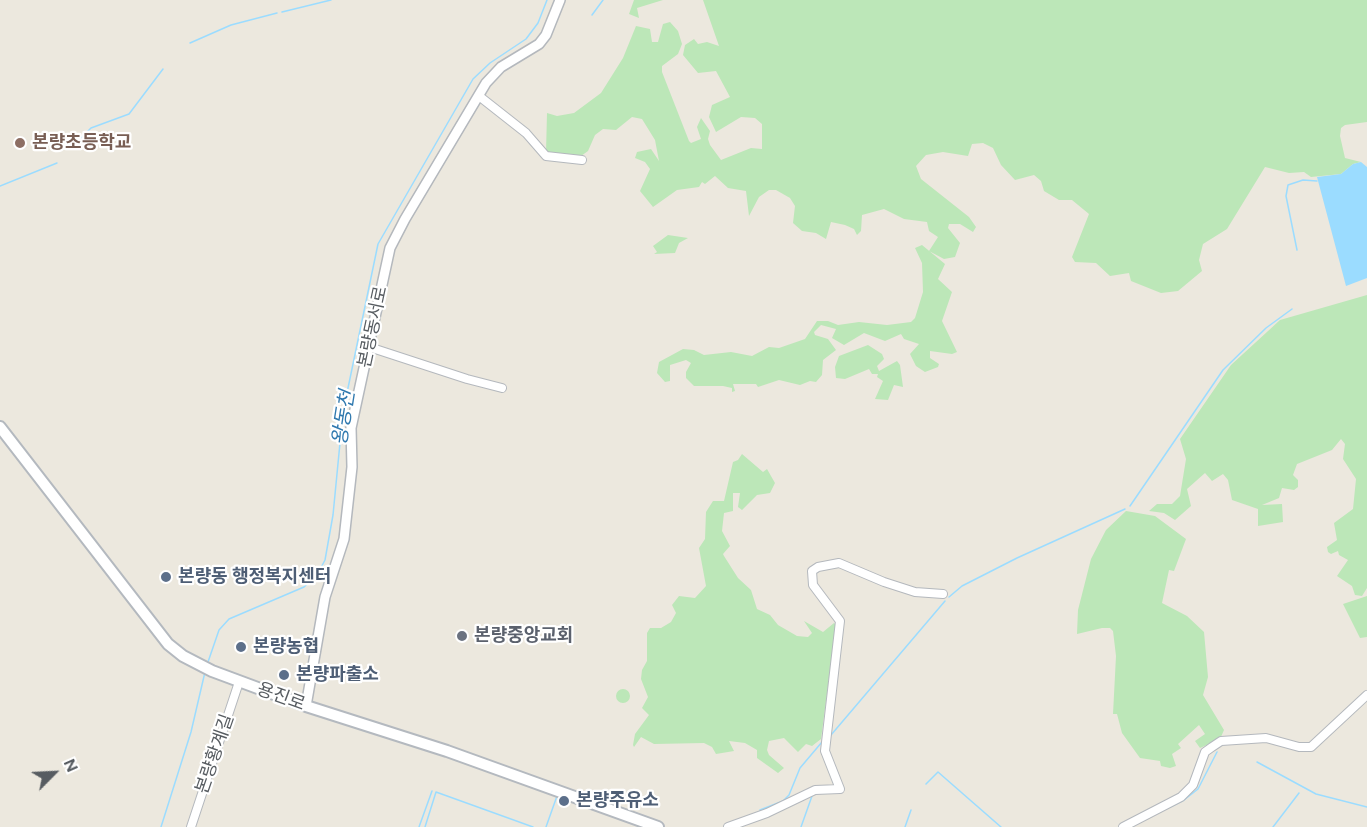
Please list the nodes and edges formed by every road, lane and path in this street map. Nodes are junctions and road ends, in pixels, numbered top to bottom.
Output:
1 (560, 0) edge
2 (479, 96) junction
3 (582, 160) dead end
4 (368, 347) junction
5 (502, 388) dead end
6 (0, 427) edge
7 (943, 594) dead end
8 (239, 682) junction
9 (1367, 695) edge
10 (306, 706) junction
11 (191, 827) edge
12 (658, 827) edge
13 (728, 827) edge
14 (1123, 827) edge

1 - 2 street, 본량동서로
2 - 3 street
2 - 4 street, 본량동서로
4 - 5 street
4 - 10 street, 본량동서로
6 - 8 main road, 용진로
7 - 13 street
8 - 10 main road, 용진로
8 - 11 street, 본량황계길
9 - 14 street
10 - 12 main road, 용진로

